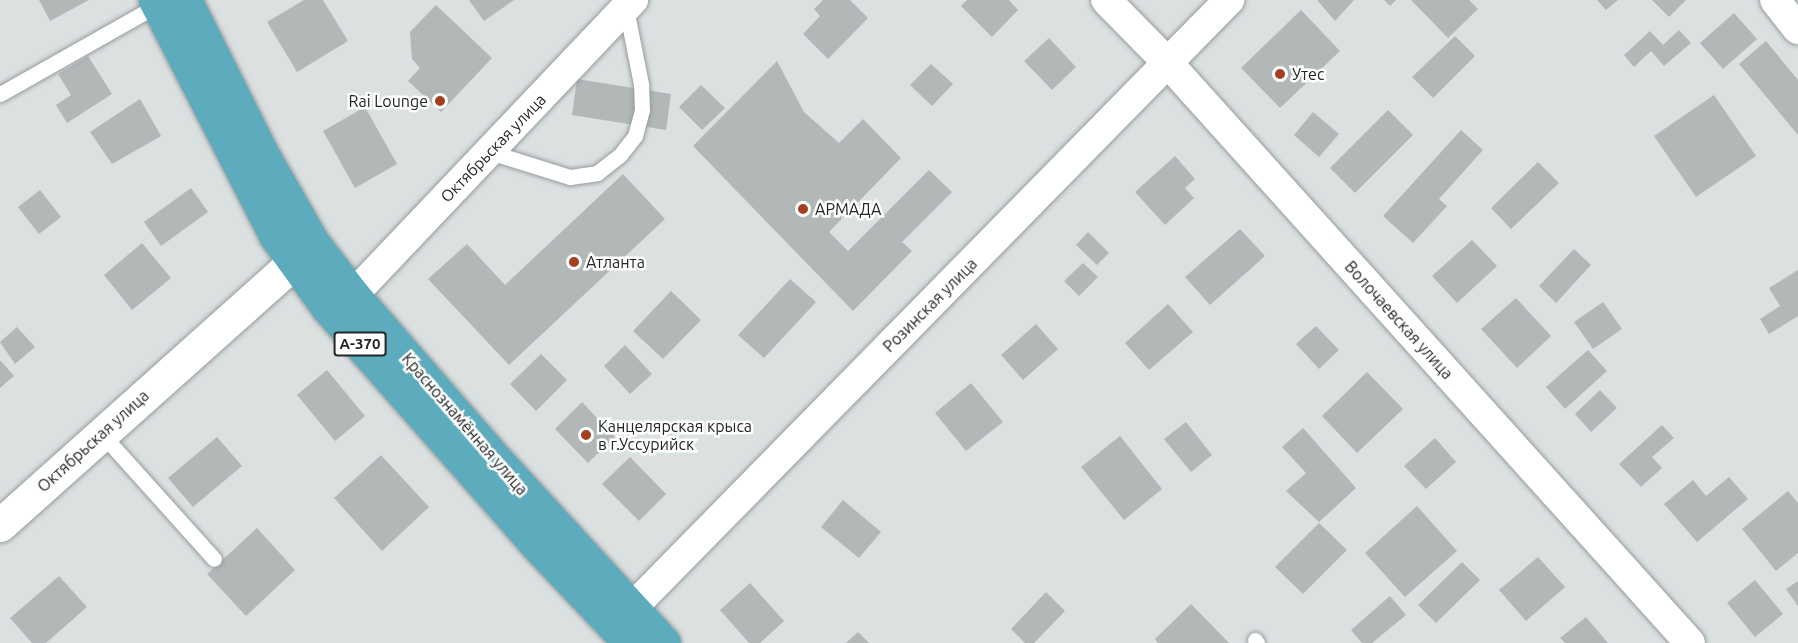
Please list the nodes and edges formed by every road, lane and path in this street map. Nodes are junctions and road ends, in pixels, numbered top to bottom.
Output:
1 (1106, 0) edge
2 (1229, 0) edge
3 (1775, 0) edge
4 (166, 2) edge
5 (629, 4) edge
6 (1798, 29) edge
7 (1168, 63) junction
8 (0, 94) edge
9 (490, 152) junction
10 (294, 262) junction
11 (353, 295) junction
12 (101, 433) junction
13 (0, 525) edge
14 (214, 559) dead end
15 (631, 609) junction
16 (630, 643) edge
17 (664, 643) edge
18 (1690, 643) edge

1 - 7 street, Волочаевская улица
2 - 7 street, Розинская улица
3 - 6 street
4 - 8 lane
4 - 10 highway, Краснознамённая улица / А-370
4 - 11 highway, Краснознамённая улица / А-370
5 - 9 street, Октябрьская улица
5 - 9 lane
7 - 15 street, Розинская улица
7 - 18 street, Волочаевская улица
9 - 11 street, Октябрьская улица
10 - 12 street, Октябрьская улица
10 - 16 highway, Краснознамённая улица / А-370
11 - 15 highway, Краснознамённая улица / А-370
12 - 13 street, Октябрьская улица
12 - 14 lane
15 - 17 highway, Краснознамённая улица / А-370

